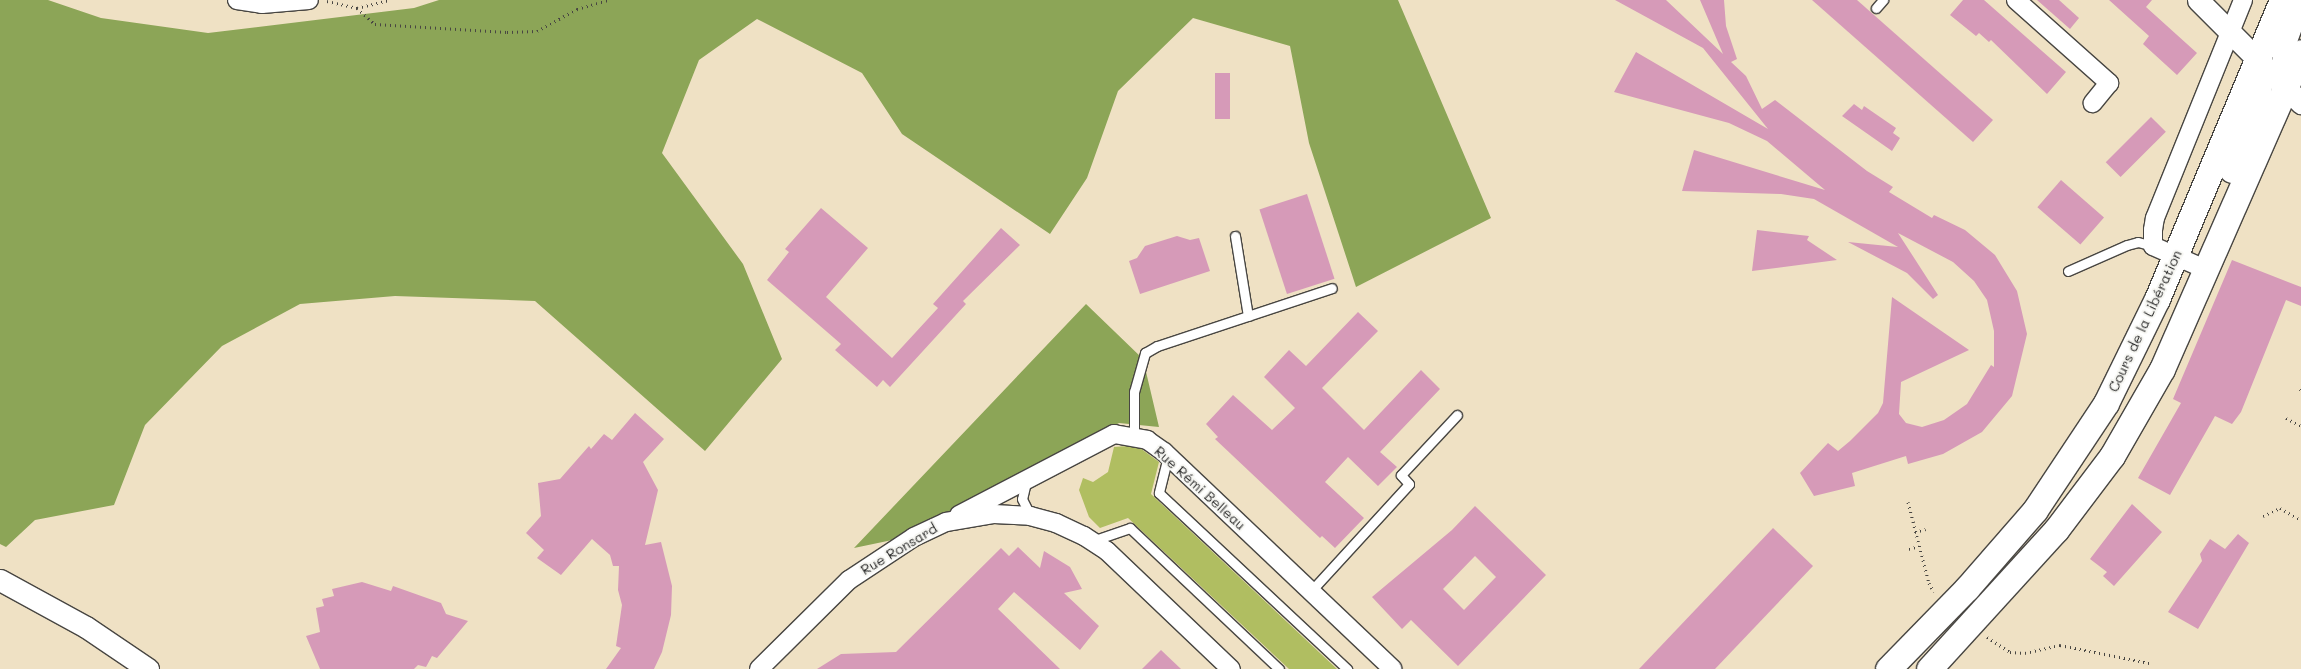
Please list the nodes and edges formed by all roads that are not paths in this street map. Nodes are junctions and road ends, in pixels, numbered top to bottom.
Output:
1 (237, 0) edge
2 (309, 0) edge
3 (1883, 0) edge
4 (2016, 0) edge
5 (2198, 0) edge
6 (2243, 0) edge
7 (2282, 0) edge
8 (2299, 0) edge
9 (1876, 8) dead end
10 (2231, 30) junction
11 (2301, 52) edge
12 (2258, 58) junction
13 (2294, 95) edge
14 (2093, 103) dead end
15 (1235, 236) dead end
16 (2164, 251) junction
17 (2204, 269) junction
18 (2068, 271) dead end
19 (1332, 288) dead end
20 (1248, 316) junction
21 (1457, 415) dead end
22 (1134, 436) junction
23 (1168, 456) junction
24 (1028, 480) junction
25 (2088, 488) junction
26 (1030, 516) junction
27 (946, 522) junction
28 (1092, 541) junction
29 (0, 580) edge
30 (1311, 591) junction
31 (148, 669) edge
32 (759, 669) edge
33 (1231, 669) edge
34 (1279, 669) edge
35 (1347, 669) edge
36 (1393, 669) edge
37 (1888, 669) edge
38 (1928, 669) edge

1 - 2 street
3 - 9 lane
4 - 14 street
5 - 10 street
6 - 10 street
7 - 12 main road, Cours de la Libération
8 - 13 main road
10 - 12 street
10 - 16 street
11 - 13 main road
12 - 13 street
12 - 16 main road, Cours de la Libération
12 - 17 main road
13 - 17 main road
15 - 20 lane
16 - 17 street
16 - 18 lane
16 - 25 main road
16 - 37 main road, Cours de la Libération
17 - 25 main road
19 - 20 lane
20 - 22 lane
21 - 30 lane
22 - 23 street, Rue Rémi Belleau
22 - 24 street, Rue Rémi Belleau
23 - 30 street, Rue Rémi Belleau
23 - 35 lane
24 - 26 lane
24 - 27 street, Rue Rémi Belleau
25 - 38 main road
26 - 27 street, Rue Ronsard
26 - 28 street, Rue Ronsard
27 - 32 street, Rue Ronsard
28 - 33 street, Rue Ronsard
28 - 34 lane
29 - 31 street
30 - 36 street, Rue Rémi Belleau

